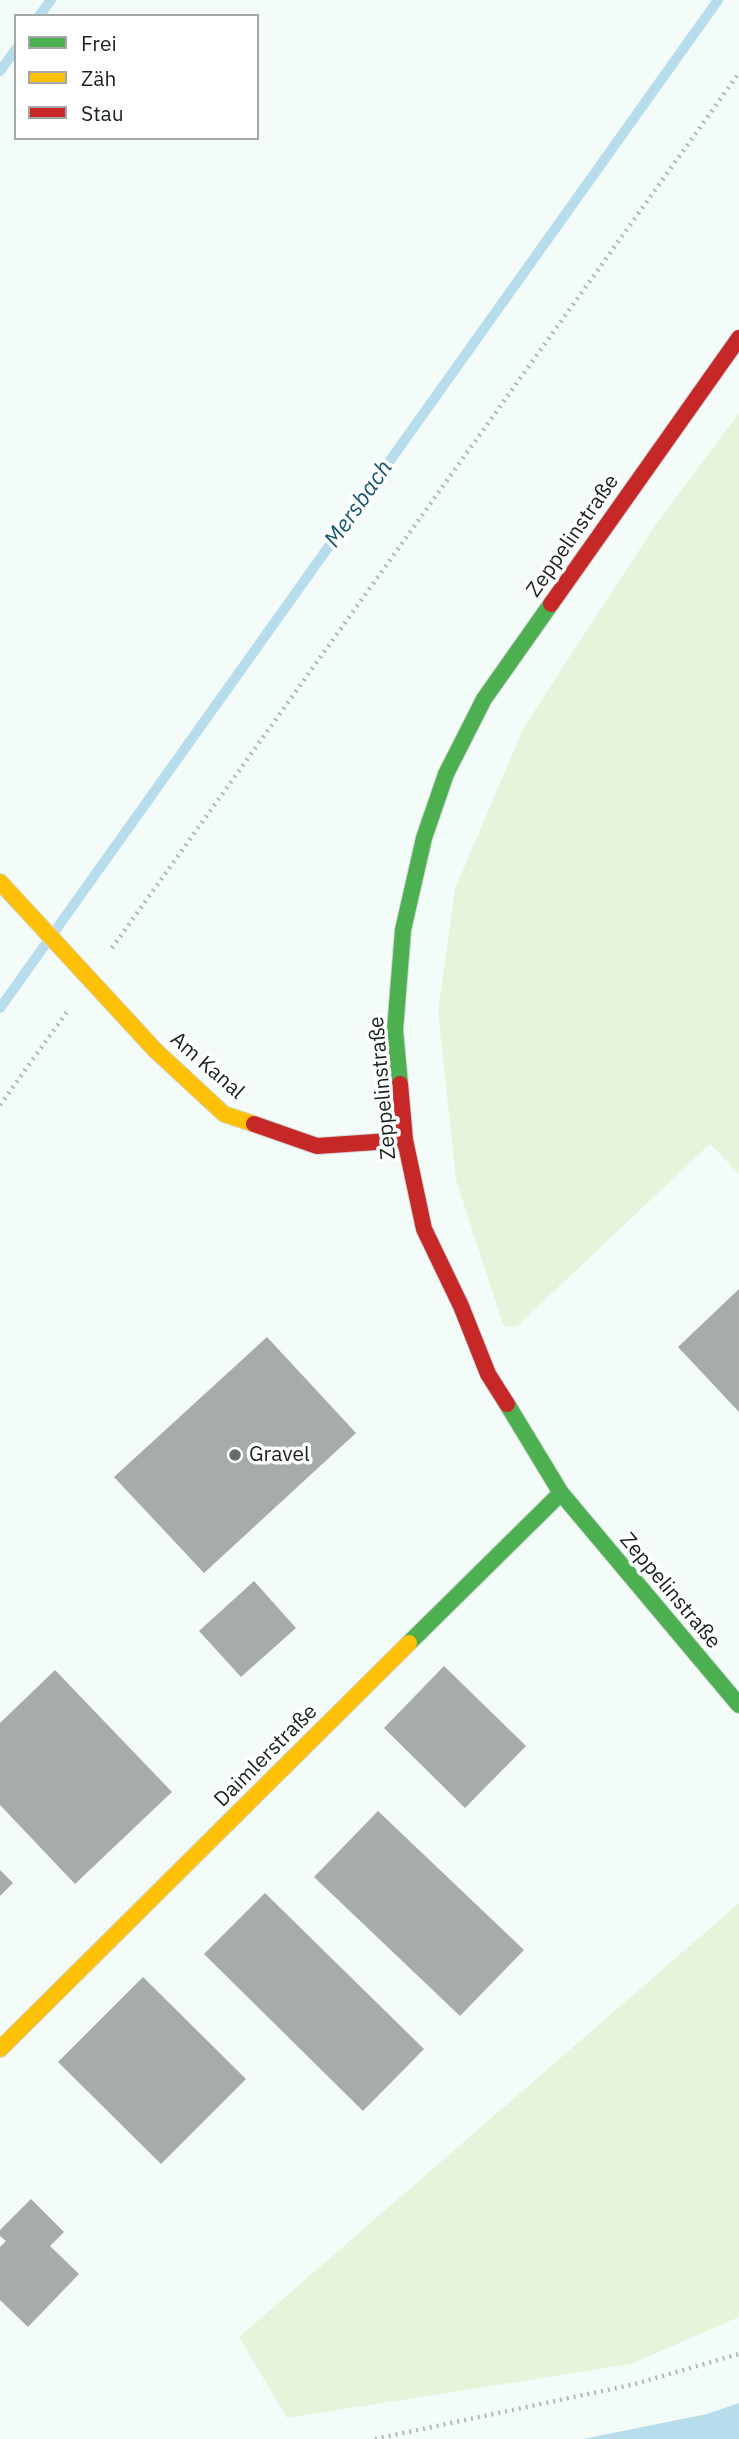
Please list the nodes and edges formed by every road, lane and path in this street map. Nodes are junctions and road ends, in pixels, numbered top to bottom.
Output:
1 (739, 73) edge
2 (739, 338) edge
3 (0, 882) edge
4 (90, 978) junction
5 (0, 1105) edge
6 (405, 1140) junction
7 (561, 1493) junction
8 (739, 1705) edge
9 (0, 2049) edge
10 (739, 2354) edge
11 (375, 2439) edge

1 - 4 path
2 - 6 street, Zeppelinstraße
3 - 4 street, Am Kanal
4 - 5 path
4 - 6 street, Am Kanal
6 - 7 street, Zeppelinstraße
7 - 8 street, Zeppelinstraße
7 - 9 street, Daimlerstraße
10 - 11 path

